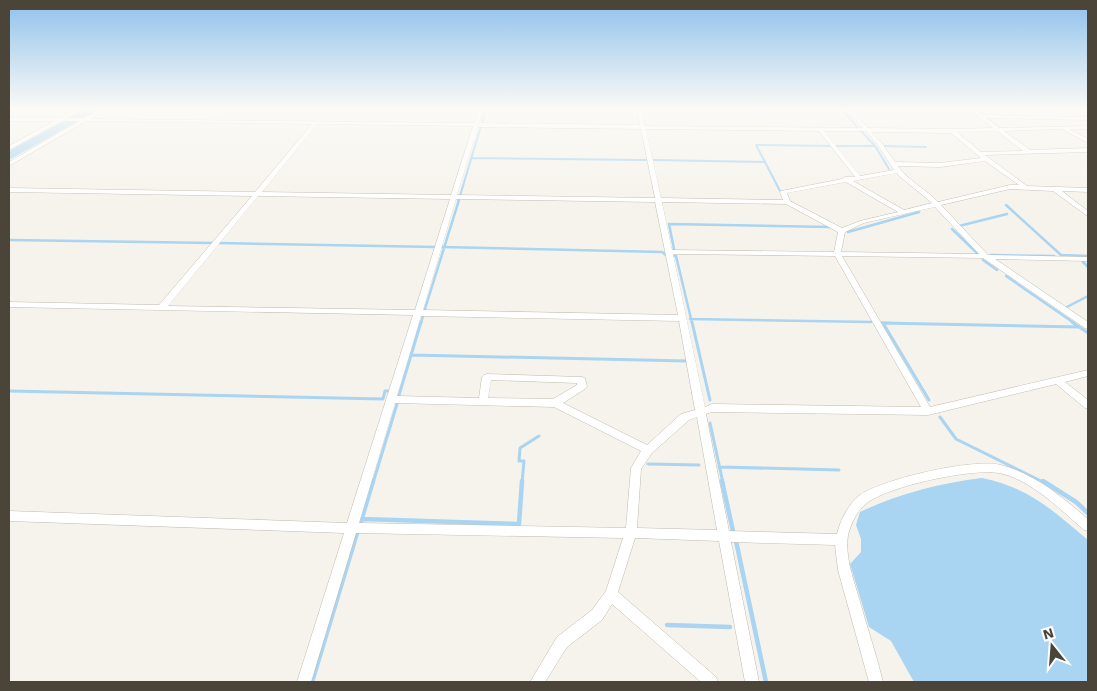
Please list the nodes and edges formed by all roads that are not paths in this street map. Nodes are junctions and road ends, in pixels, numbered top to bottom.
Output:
1 (24, 140) edge
2 (51, 140) edge
3 (301, 140) edge
4 (471, 140) edge
5 (646, 140) edge
6 (829, 140) edge
7 (876, 140) edge
8 (963, 140) edge
9 (1013, 140) edge
10 (9, 148) edge
11 (1088, 150) edge
12 (1028, 152) junction
13 (980, 154) junction
14 (986, 159) junction
15 (9, 164) edge
16 (893, 164) junction
17 (897, 171) junction
18 (858, 177) junction
19 (845, 179) junction
20 (1025, 187) junction
21 (1054, 188) junction
22 (9, 190) edge
23 (1088, 190) edge
24 (256, 194) junction
25 (454, 197) junction
26 (658, 200) junction
27 (787, 202) junction
28 (937, 204) junction
29 (903, 212) junction
30 (1088, 214) edge
31 (842, 231) junction
32 (669, 252) junction
33 (837, 254) junction
34 (986, 257) junction
35 (1088, 258) edge
36 (9, 305) edge
37 (162, 307) junction
38 (417, 312) junction
39 (683, 318) junction
40 (1088, 326) edge
41 (1088, 373) edge
42 (1058, 381) junction
43 (392, 399) junction
44 (483, 401) junction
45 (555, 403) junction
46 (1088, 405) edge
47 (700, 411) junction
48 (928, 411) junction
49 (648, 450) junction
50 (9, 516) edge
51 (1088, 526) edge
52 (352, 528) junction
53 (631, 533) junction
54 (723, 536) junction
55 (842, 540) junction
56 (612, 594) junction
57 (304, 682) edge
58 (537, 682) edge
59 (711, 682) edge
60 (752, 682) edge
61 (876, 682) edge

1 - 10 street
2 - 15 street
3 - 24 street
4 - 25 street
5 - 26 street
6 - 18 street
7 - 16 street
8 - 13 street
9 - 12 street
11 - 12 street
12 - 13 street
13 - 14 street
14 - 16 street
14 - 20 street
16 - 17 street
17 - 18 street
17 - 28 street
18 - 19 street
19 - 27 street
19 - 29 street
20 - 21 street
20 - 28 street
21 - 23 street
21 - 30 street
22 - 24 street
24 - 25 street
24 - 37 street
25 - 26 street
25 - 38 street
26 - 27 street
26 - 32 street
27 - 31 street
28 - 29 street
28 - 34 street
29 - 31 street
31 - 33 street
32 - 33 street
32 - 39 street
33 - 34 street
33 - 48 street
34 - 35 street
34 - 40 street
36 - 37 street
37 - 38 street
38 - 39 street
38 - 43 street
39 - 47 street
41 - 42 street
42 - 46 street
42 - 48 street
43 - 44 street
43 - 52 street
44 - 45 street
44 - 45 street
45 - 49 street
47 - 48 street
47 - 49 street
47 - 54 street
49 - 53 street
50 - 52 street
51 - 55 street
52 - 53 street
52 - 57 street
53 - 54 street
53 - 56 street
54 - 55 street
54 - 60 street
55 - 61 street
56 - 58 street
56 - 59 street

